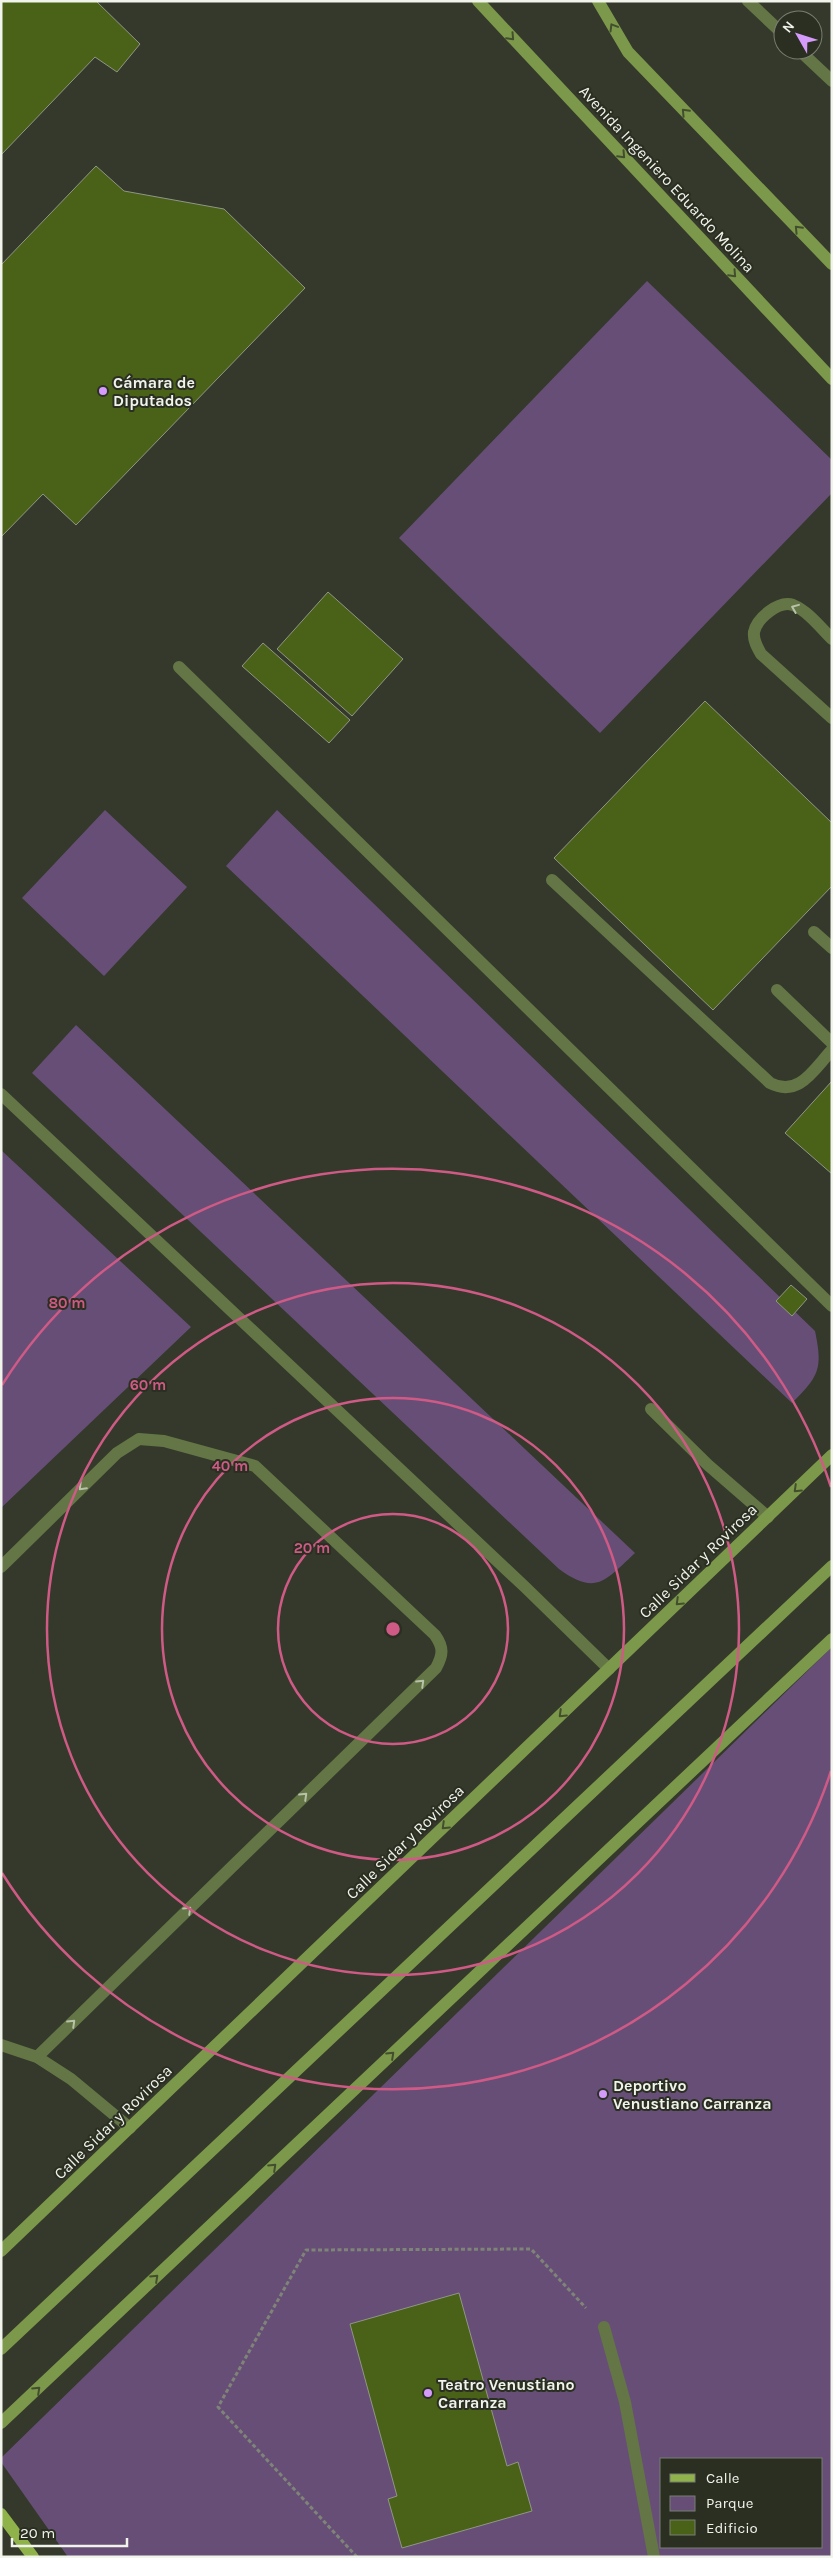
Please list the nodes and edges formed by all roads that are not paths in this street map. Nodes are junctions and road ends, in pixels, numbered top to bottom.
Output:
1 (478, 1) edge
2 (598, 1) edge
3 (748, 1) edge
4 (773, 25) edge
5 (810, 60) edge
6 (832, 81) edge
7 (832, 264) edge
8 (832, 379) edge
9 (832, 639) edge
10 (179, 668) dead end
11 (832, 718) edge
12 (552, 880) dead end
13 (814, 932) dead end
14 (832, 948) edge
15 (777, 990) dead end
16 (832, 1043) edge
17 (832, 1050) edge
18 (1, 1094) edge
19 (832, 1306) edge
20 (651, 1408) dead end
21 (832, 1455) edge
22 (768, 1516) junction
23 (832, 1566) edge
24 (1, 1567) edge
25 (832, 1640) edge
26 (609, 1669) junction
27 (1, 2045) edge
28 (37, 2058) junction
29 (130, 2128) junction
30 (1, 2251) edge
31 (604, 2327) road end
32 (1, 2349) edge
33 (1, 2423) edge
34 (1, 2514) edge
35 (33, 2557) edge
36 (654, 2557) edge

1 -> 8 street, Avenida Ingeniero Eduardo Molina
7 -> 2 street
3 - 4 lane
5 - 6 lane
9 -> 11 lane
10 - 19 lane
12 - 17 lane
13 - 14 lane
15 - 16 lane
18 - 26 lane
20 - 22 lane
21 -> 22 street, Calle Sidar y Rovirosa
22 -> 26 street, Calle Sidar y Rovirosa
23 - 32 street
28 -> 24 lane
33 -> 25 street
26 -> 29 street, Calle Sidar y Rovirosa
27 - 28 lane
28 - 29 lane
29 - 30 street, Calle Sidar y Rovirosa
31 - 36 lane
34 - 35 main road

